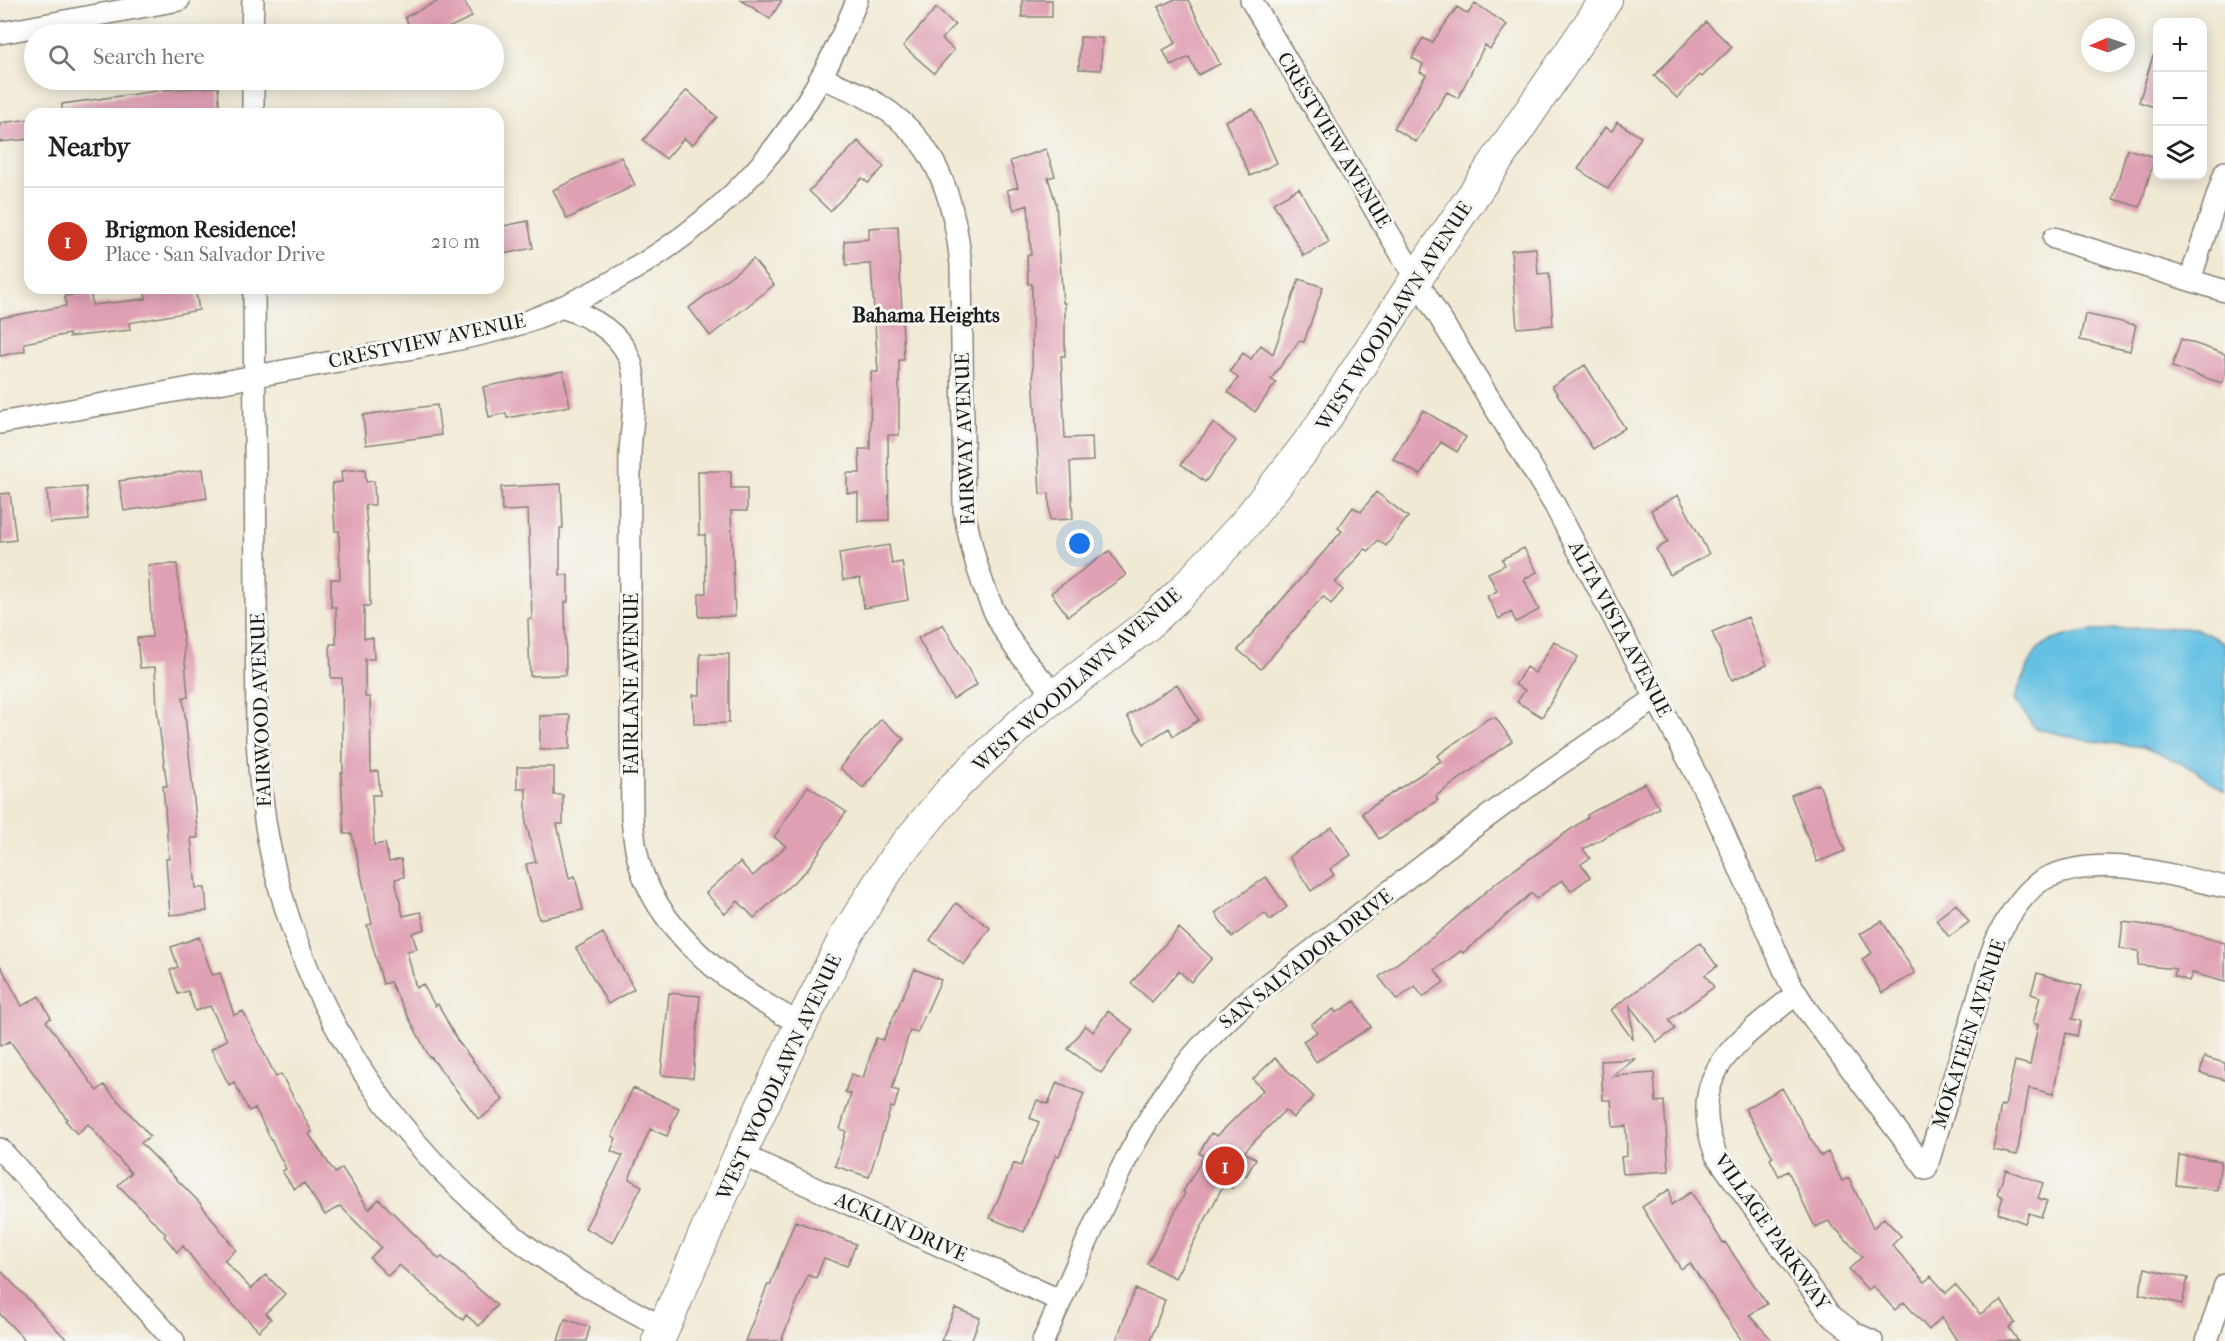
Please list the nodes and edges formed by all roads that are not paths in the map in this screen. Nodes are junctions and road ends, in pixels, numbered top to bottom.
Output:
1 (180, 0) edge
2 (253, 0) edge
3 (858, 0) edge
4 (1251, 0) edge
5 (1606, 0) edge
6 (49, 24) edge
7 (252, 24) edge
8 (24, 29) edge
9 (0, 33) edge
10 (822, 78) junction
11 (253, 90) edge
12 (253, 108) edge
13 (2225, 172) edge
14 (2054, 238) dead end
15 (1416, 279) junction
16 (2190, 280) junction
17 (2225, 291) edge
18 (254, 294) edge
19 (561, 307) junction
20 (254, 377) junction
21 (0, 423) edge
22 (1056, 695) junction
23 (1656, 698) junction
24 (2225, 887) edge
25 (1797, 993) junction
26 (801, 1024) junction
27 (0, 1149) edge
28 (740, 1154) junction
29 (2225, 1285) edge
30 (1061, 1300) junction
31 (661, 1335) edge
32 (174, 1341) edge
33 (1043, 1341) edge
34 (1872, 1341) edge
35 (2207, 1341) edge

1 - 6 street
2 - 7 street
3 - 10 street, CRESTVIEW AVENUE
4 - 15 street, CRESTVIEW AVENUE
5 - 15 street, WEST WOODLAWN AVENUE
8 - 9 street
10 - 19 street, CRESTVIEW AVENUE
10 - 22 street, FAIRWAY AVENUE
11 - 12 street
13 - 16 street
14 - 16 street
15 - 22 street, WEST WOODLAWN AVENUE
15 - 23 street, ALTA VISTA AVENUE
16 - 17 street
18 - 20 street, FAIRWOOD AVENUE
19 - 20 street, CRESTVIEW AVENUE
19 - 26 street, FAIRLANE AVENUE
20 - 21 street, CRESTVIEW AVENUE
20 - 31 street, FAIRWOOD AVENUE
22 - 26 street, WEST WOODLAWN AVENUE
23 - 25 street, ALTA VISTA AVENUE
23 - 30 street, SAN SALVADOR DRIVE
24 - 25 street, MOKATEEN AVENUE
25 - 34 street, VILLAGE PARKWAY
26 - 28 street, WEST WOODLAWN AVENUE
27 - 32 street
28 - 30 street, ACKLIN DRIVE
28 - 31 street, WEST WOODLAWN AVENUE
29 - 35 street
30 - 33 street, SAN SALVADOR DRIVE

